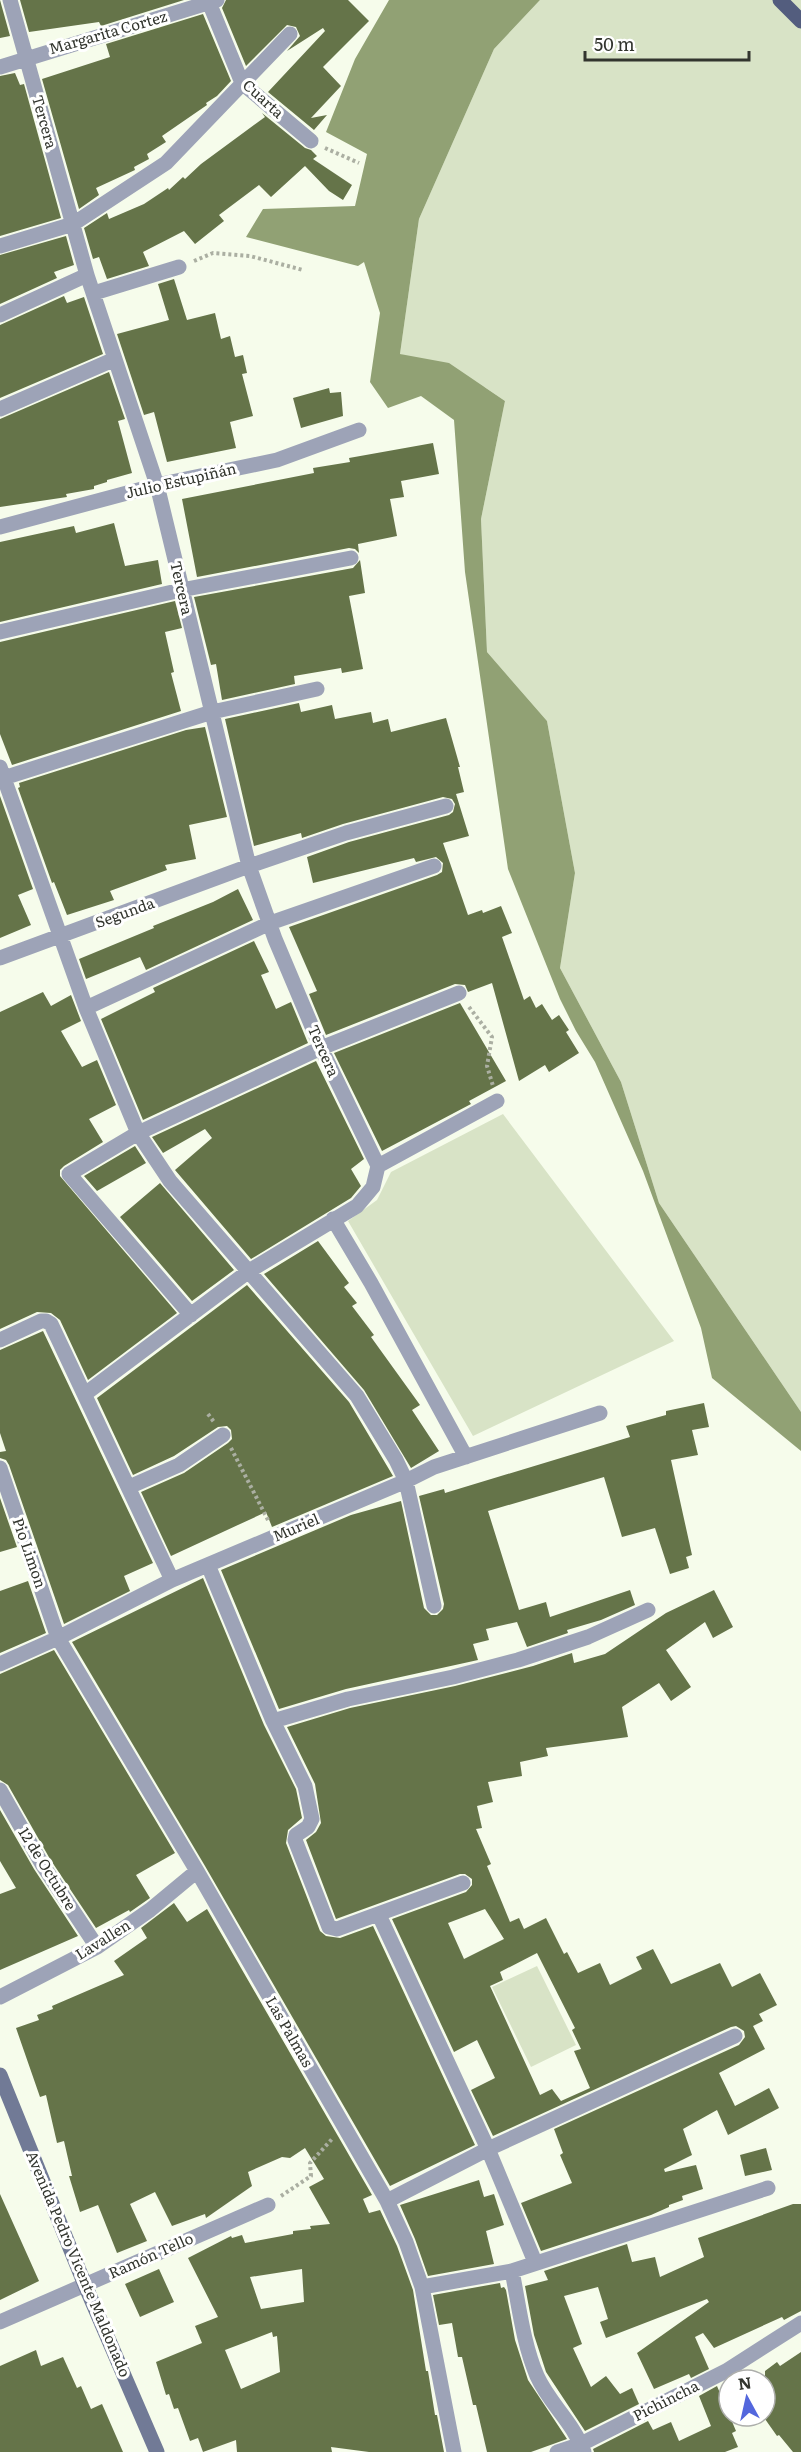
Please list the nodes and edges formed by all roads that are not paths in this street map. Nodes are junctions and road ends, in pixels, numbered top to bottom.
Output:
1 (10, 0) edge
2 (780, 0) edge
3 (211, 1) edge
4 (801, 21) edge
5 (290, 34) dead end
6 (25, 58) junction
7 (0, 67) edge
8 (242, 83) junction
9 (311, 141) road end
10 (73, 224) junction
11 (0, 246) edge
12 (179, 267) road end
13 (87, 275) junction
14 (94, 293) junction
15 (0, 315) edge
16 (115, 359) junction
17 (0, 410) edge
18 (359, 430) dead end
19 (157, 485) junction
20 (0, 527) edge
21 (351, 558) dead end
22 (181, 590) junction
23 (0, 632) edge
24 (316, 689) dead end
25 (212, 712) junction
26 (1, 775) edge
27 (446, 806) dead end
28 (249, 866) junction
29 (434, 866) dead end
30 (270, 923) junction
31 (60, 937) junction
32 (0, 958) edge
33 (459, 993) road end
34 (86, 1008) junction
35 (321, 1048) junction
36 (497, 1101) road end
37 (138, 1133) junction
38 (378, 1166) junction
39 (333, 1220) junction
40 (249, 1272) junction
41 (191, 1315) junction
42 (0, 1340) edge
43 (85, 1394) junction
44 (600, 1413) dead end
45 (222, 1435) road end
46 (466, 1457) junction
47 (0, 1468) edge
48 (406, 1481) junction
49 (129, 1487) junction
50 (208, 1565) junction
51 (172, 1580) junction
52 (434, 1606) dead end
53 (648, 1610) dead end
54 (58, 1638) junction
55 (0, 1664) edge
56 (273, 1721) junction
57 (0, 1790) edge
58 (197, 1871) junction
59 (463, 1883) dead end
60 (379, 1915) junction
61 (97, 1947) junction
62 (0, 1997) edge
63 (735, 2036) dead end
64 (0, 2075) edge
65 (488, 2149) junction
66 (768, 2188) dead end
67 (387, 2201) junction
68 (268, 2205) road end
69 (535, 2262) junction
70 (512, 2271) junction
71 (85, 2285) junction
72 (422, 2287) junction
73 (0, 2322) edge
74 (801, 2323) edge
75 (583, 2448) edge
76 (157, 2452) edge
77 (454, 2452) edge
78 (557, 2452) edge

1 - 6 street, Tercera
2 - 4 main road
3 - 6 street, Margarita Cortez
3 - 8 street, Cuarta
5 - 8 street
6 - 7 street, Margarita Cortez
6 - 10 street, Tercera
8 - 9 street, Cuarta
8 - 10 street
10 - 11 street
10 - 13 street, Tercera
12 - 14 street
13 - 14 street, Tercera
13 - 15 street
14 - 16 street, Tercera
16 - 17 street
16 - 19 street, Tercera
18 - 19 street, Julio Estupiñán
19 - 20 street, Julio Estupiñán
19 - 22 street, Tercera
21 - 22 street
22 - 23 street
22 - 25 street, Tercera
24 - 25 street
25 - 26 street
25 - 28 street, Tercera
26 - 31 street
27 - 28 street, Segunda
28 - 30 street, Tercera
28 - 31 street, Segunda
29 - 30 street
30 - 34 street
30 - 35 street, Tercera
31 - 32 street, Segunda
31 - 34 street
33 - 35 street
34 - 37 street
35 - 37 street
35 - 38 street, Tercera
36 - 38 street
37 - 40 street
37 - 41 street
38 - 39 street
39 - 40 street
39 - 46 street
40 - 41 street
40 - 48 street
41 - 43 street
42 - 43 street
43 - 49 street
44 - 46 street, Muriel
45 - 49 street
46 - 48 street, Muriel
47 - 54 street, Pio Limon
48 - 50 street, Muriel
48 - 52 street
49 - 51 street
50 - 51 street, Muriel
50 - 56 street
51 - 54 street, Muriel
53 - 56 street
54 - 55 street, Muriel
54 - 58 street, Las Palmas
56 - 60 street
57 - 61 street, 12 de Octubre
58 - 61 street, Lavallen
58 - 67 street, Las Palmas
59 - 60 street
60 - 65 street
61 - 62 street, Lavallen
63 - 65 street
64 - 71 main road, Avenida Pedro Vicente Maldonado
65 - 67 street
65 - 69 street
66 - 69 street
67 - 72 street, Las Palmas
68 - 71 street, Ramón Tello
69 - 70 street
70 - 72 street
70 - 75 street
71 - 73 street, Ramón Tello
71 - 76 main road, Avenida Pedro Vicente Maldonado
72 - 77 street, Las Palmas
74 - 75 street, Pichincha
75 - 78 street, Pichincha

